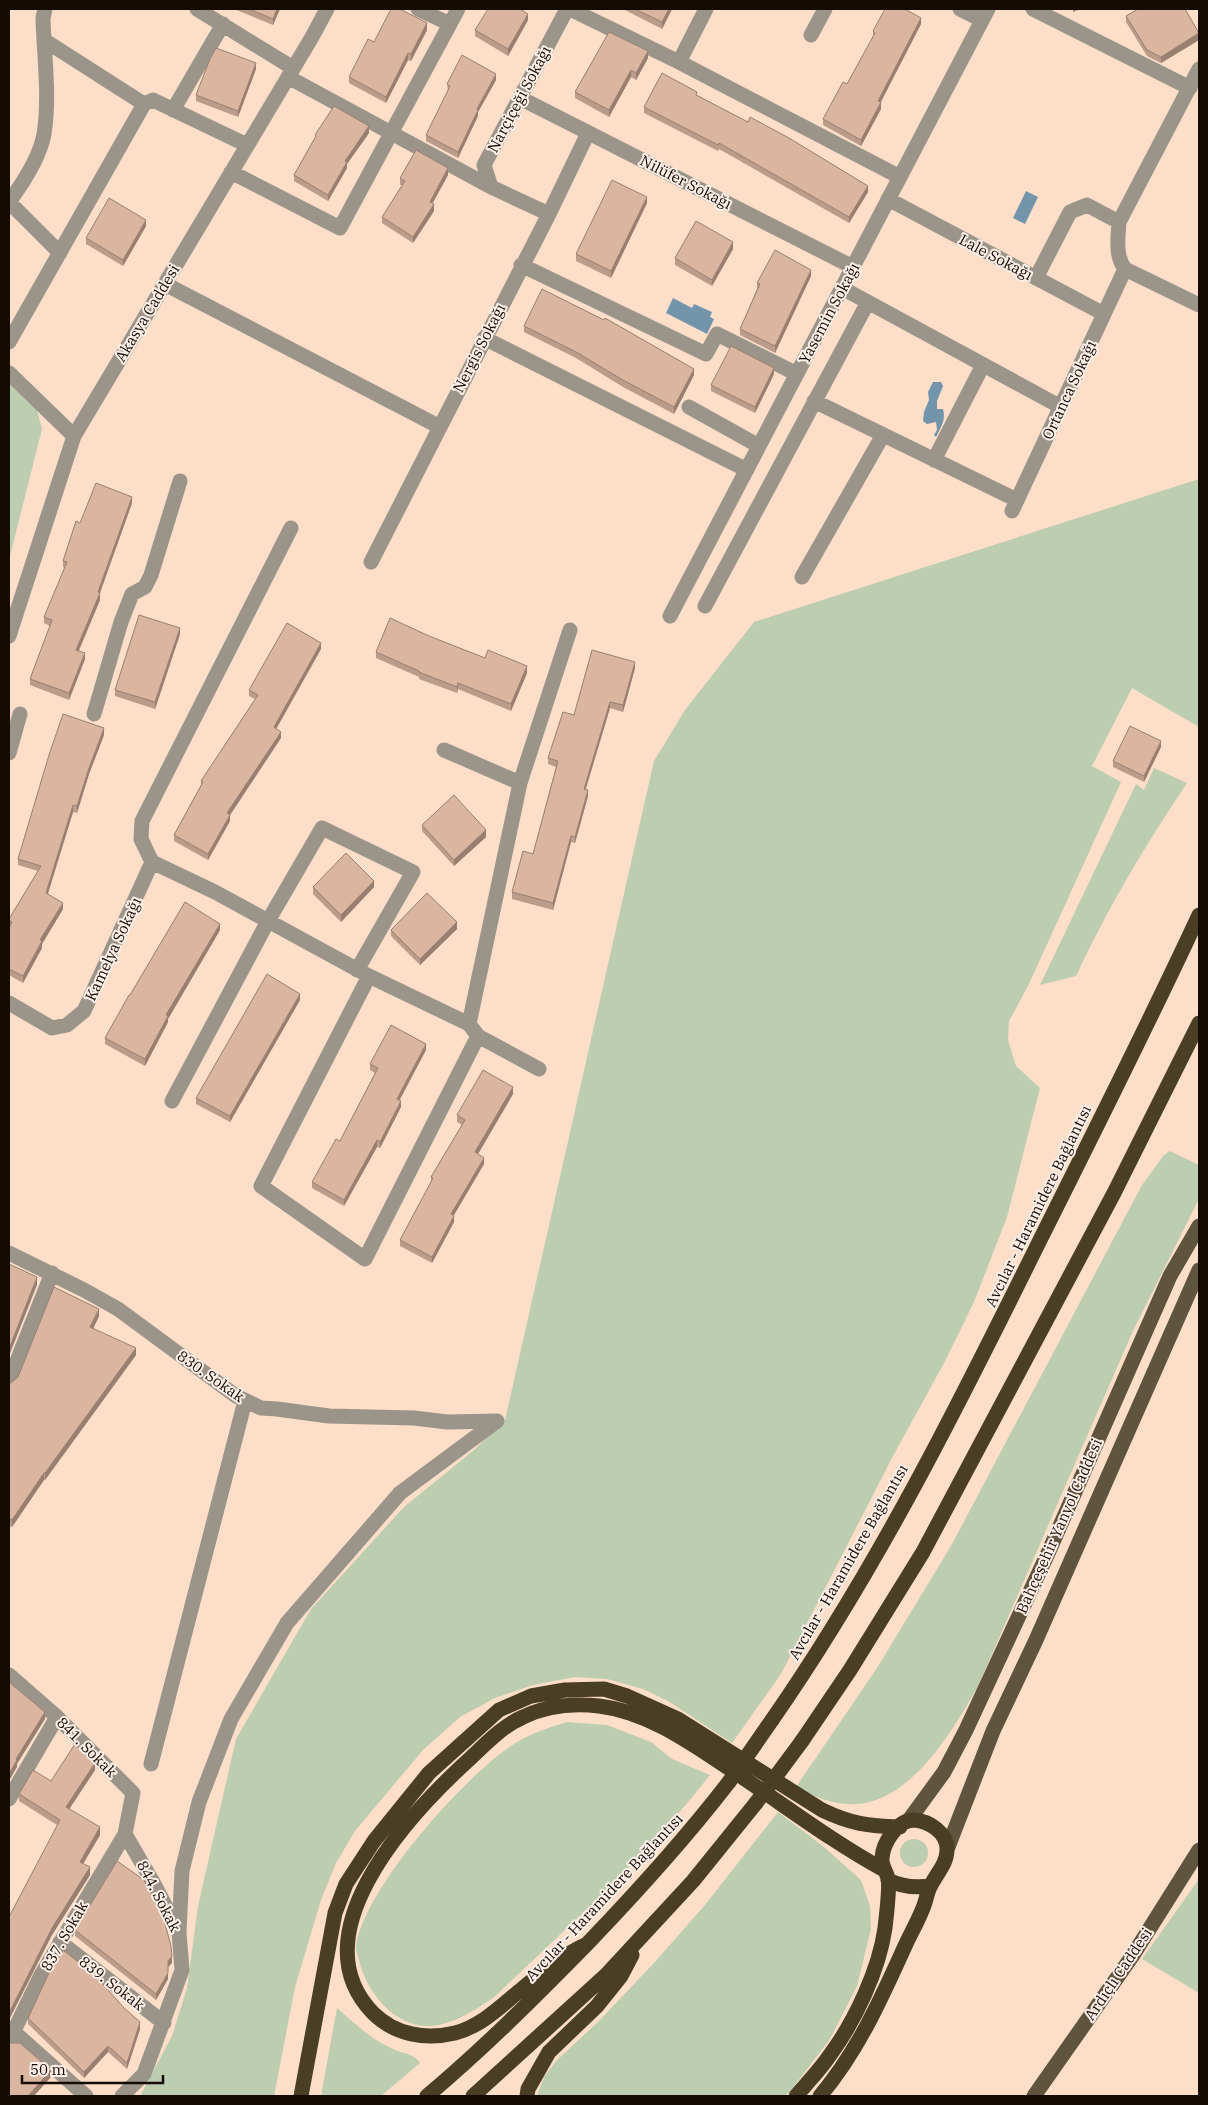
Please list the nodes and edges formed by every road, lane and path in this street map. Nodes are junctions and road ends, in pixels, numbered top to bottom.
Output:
1 (45, 9) edge
2 (326, 9) edge
3 (418, 9) edge
4 (458, 9) edge
5 (569, 9) edge
6 (706, 9) edge
7 (825, 9) edge
8 (960, 9) edge
9 (1033, 9) edge
10 (201, 10) edge
11 (985, 14) edge
12 (223, 24) junction
13 (450, 24) junction
14 (811, 35) dead end
15 (44, 40) junction
16 (679, 62) junction
17 (1199, 69) edge
18 (291, 72) junction
19 (1190, 88) junction
20 (520, 98) junction
21 (144, 104) junction
22 (173, 110) junction
23 (588, 133) junction
24 (390, 134) junction
25 (247, 145) junction
26 (231, 172) junction
27 (900, 177) junction
28 (491, 188) junction
29 (888, 200) junction
30 (9, 202) edge
31 (549, 214) junction
32 (1119, 222) junction
33 (60, 253) junction
34 (521, 265) junction
35 (853, 267) junction
36 (1125, 269) junction
37 (1036, 278) junction
38 (165, 284) junction
39 (842, 288) junction
40 (868, 302) junction
41 (1199, 305) edge
42 (1104, 314) junction
43 (484, 338) junction
44 (9, 342) edge
45 (983, 365) junction
46 (9, 373) edge
47 (797, 374) junction
48 (814, 401) junction
49 (688, 407) dead end
50 (1060, 407) junction
51 (440, 427) junction
52 (883, 435) junction
53 (74, 436) junction
54 (759, 446) junction
55 (934, 460) junction
56 (747, 470) junction
57 (180, 481) dead end
58 (291, 528) dead end
59 (371, 562) dead end
60 (802, 577) dead end
61 (705, 606) dead end
62 (670, 616) dead end
63 (570, 630) dead end
64 (9, 636) edge
65 (20, 714) dead end
66 (94, 714) dead end
67 (444, 750) dead end
68 (9, 753) edge
69 (520, 783) junction
70 (152, 862) junction
71 (1199, 915) edge
72 (268, 921) junction
73 (363, 973) junction
74 (9, 1002) edge
75 (1199, 1023) edge
76 (474, 1030) junction
77 (539, 1069) dead end
78 (172, 1101) dead end
79 (1199, 1226) edge
80 (9, 1253) edge
81 (1199, 1270) edge
82 (52, 1273) junction
83 (9, 1381) edge
84 (245, 1401) junction
85 (9, 1675) edge
86 (57, 1717) junction
87 (151, 1764) dead end
88 (9, 1799) edge
89 (905, 1823) junction
90 (125, 1834) junction
91 (948, 1847) junction
92 (1199, 1850) edge
93 (886, 1875) junction
94 (930, 1886) junction
95 (179, 1932) junction
96 (641, 1939) junction
97 (60, 1942) junction
98 (587, 1944) junction
99 (164, 2023) junction
100 (11, 2037) edge
101 (86, 2096) edge
102 (122, 2096) edge
103 (301, 2096) edge
104 (427, 2096) edge
105 (473, 2096) edge
106 (527, 2096) edge
107 (796, 2096) edge
108 (820, 2096) edge
109 (1034, 2096) edge

1 - 15 street
2 - 18 street, Akasya Caddesi
3 - 13 street
4 - 13 street
5 - 16 street
5 - 20 street, Narçiçeği Sokağı
6 - 16 street
7 - 14 street
8 - 11 street
9 - 19 street
10 - 12 street
11 - 27 street, Yasemin Sokağı
12 - 18 street
12 - 22 street
13 - 24 street
15 - 21 street
15 - 30 street
16 - 27 street
17 - 19 street
18 - 24 street
18 - 25 street, Akasya Caddesi
19 - 32 street
20 - 23 street, Nilüfer Sokağı
20 - 28 street, Narçiçeği Sokağı
21 - 22 street
21 - 33 street
22 - 25 street
23 - 31 street, Nergis Sokağı
23 - 35 street, Nilüfer Sokağı
24 - 26 street
24 - 28 street
25 - 26 street, Akasya Caddesi
26 - 38 street, Akasya Caddesi
27 - 29 street, Yasemin Sokağı
28 - 31 street
29 - 35 street, Yasemin Sokağı
29 - 37 street, Lale Sokağı
30 - 33 street
31 - 34 street, Nergis Sokağı
32 - 36 street
32 - 37 street
33 - 44 street
34 - 43 street, Nergis Sokağı
34 - 47 street
35 - 39 street, Yasemin Sokağı
36 - 41 street
36 - 42 street, Ortanca Sokağı
37 - 42 street, Lale Sokağı
38 - 51 street
38 - 53 street, Akasya Caddesi
39 - 40 street
39 - 47 street, Yasemin Sokağı
40 - 45 street
40 - 48 street, Yasemin Sokağı
42 - 50 street, Ortanca Sokağı
43 - 51 street, Nergis Sokağı
43 - 56 street
45 - 50 street
45 - 55 street
46 - 53 street
47 - 54 street, Yasemin Sokağı
48 - 52 street
48 - 61 street, Yasemin Sokağı
49 - 54 street
50 - 55 street, Ortanca Sokağı
51 - 59 street, Nergis Sokağı
52 - 55 street
52 - 60 street
53 - 64 street, Akasya Caddesi
54 - 56 street, Yasemin Sokağı
56 - 62 street, Yasemin Sokağı
57 - 66 street
58 - 70 street
63 - 69 street
65 - 68 street
67 - 69 street
69 - 76 street
70 - 72 street
70 - 74 street, Kamelya Sokağı
71 - 98 highway, Avcılar - Haramidere Bağlantısı, bridge
72 - 73 street
72 - 73 street
72 - 78 street
73 - 76 street
73 - 76 street
75 - 96 highway, bridge
76 - 77 street
79 - 89 main road, Bahçeşehir Yanyol Caddesi
80 - 82 street, 830. Sokak
81 - 91 main road, Bahçeşehir Yanyol Caddesi
82 - 83 street
82 - 84 street, 830. Sokak
84 - 87 street
84 - 95 street, 830. Sokak
85 - 86 street, 841. Sokak
86 - 88 street
86 - 90 street, 841. Sokak
89 - 91 highway
89 - 93 highway
89 - 103 highway
90 - 95 street, 844. Sokak
90 - 97 street, 837. Sokak
91 - 94 highway
92 - 109 main road, Ardıçlı Caddesi
93 - 94 highway
93 - 98 highway
93 - 107 highway
94 - 108 highway
95 - 99 street, 844. Sokak
96 - 105 highway
96 - 106 highway
97 - 99 street, 839. Sokak
97 - 100 street, 837. Sokak
98 - 104 highway, Avcılar - Haramidere Bağlantısı
99 - 102 street, 844. Sokak
100 - 101 street

